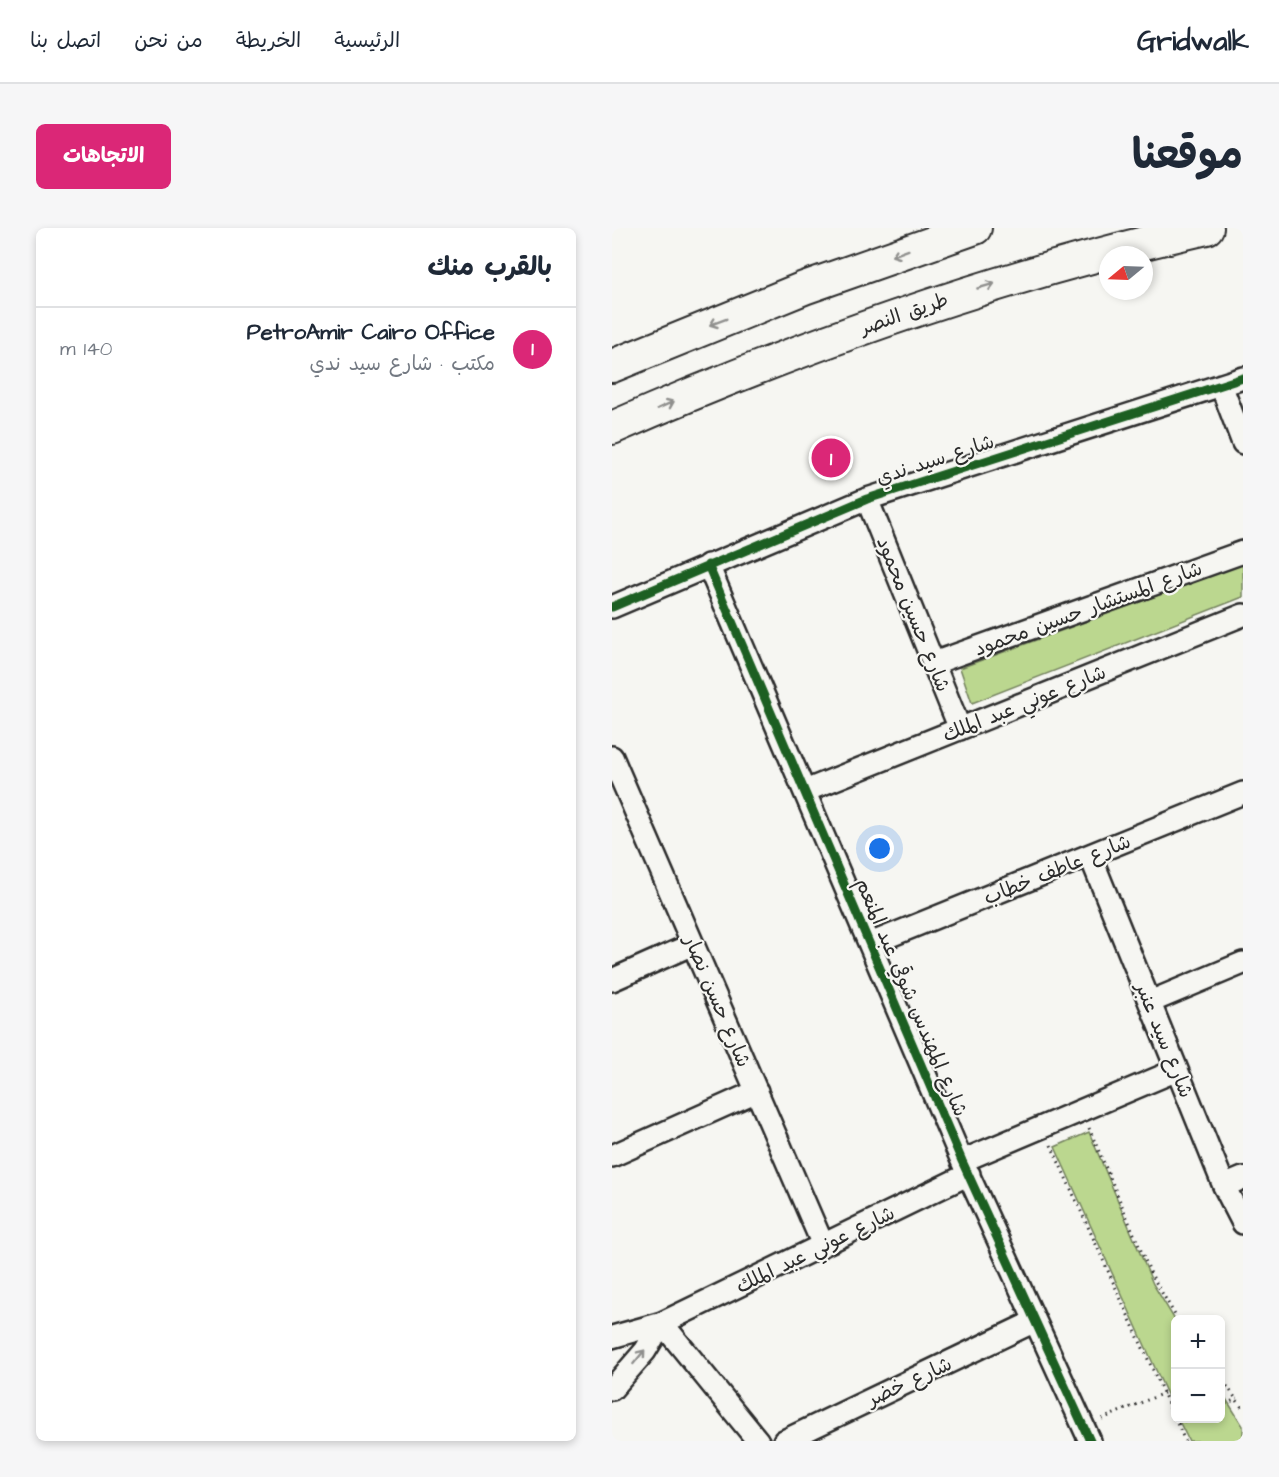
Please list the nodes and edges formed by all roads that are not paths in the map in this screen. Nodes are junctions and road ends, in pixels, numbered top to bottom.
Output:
1 (975, 228) edge
2 (1207, 228) edge
3 (612, 366) edge
4 (1243, 378) edge
5 (1221, 385) junction
6 (612, 428) edge
7 (1243, 443) edge
8 (867, 499) junction
9 (1243, 552) edge
10 (708, 565) junction
11 (612, 607) edge
12 (1243, 615) edge
13 (934, 663) junction
14 (960, 729) junction
15 (612, 757) edge
16 (805, 791) junction
17 (1243, 793) edge
18 (1090, 855) junction
19 (870, 944) junction
20 (693, 945) junction
21 (1243, 963) edge
22 (612, 980) edge
23 (1150, 1002) junction
24 (1177, 1070) junction
25 (757, 1091) junction
26 (612, 1156) edge
27 (965, 1167) junction
28 (1233, 1182) edge
29 (1243, 1223) edge
30 (824, 1245) junction
31 (1035, 1321) junction
32 (662, 1323) junction
33 (612, 1337) edge
34 (612, 1389) edge
35 (1086, 1434) edge
36 (758, 1441) edge
37 (784, 1441) edge

1 -> 3 highway
6 -> 2 highway, طريق النصر
4 - 5 street, شارع سيد ندي
5 - 7 street
5 - 8 street, شارع سيد ندي
8 - 10 street, شارع سيد ندي
8 - 13 street, شارع حسين محمود
9 - 13 street, شارع المستشار حسين محمود
10 - 11 street, شارع سيد ندي
10 - 16 street, شارع المهندس شوقي عبد المنعم
12 - 14 street, شارع عوني عبد الملك
13 - 14 street, شارع حسين محمود
14 - 16 street, شارع عوني عبد الملك
15 - 20 street, شارع حسن نصار
16 - 19 street, شارع المهندس شوقي عبد المنعم
17 - 18 street, شارع عاطف خطاب
18 - 19 street, شارع عاطف خطاب
18 - 23 street, شارع سيد عنبر
19 - 27 street, شارع المهندس شوقي عبد المنعم
20 - 22 street
20 - 25 street, شارع حسن نصار
21 - 23 street
23 - 24 street, شارع سيد عنبر
24 - 27 street, شارع عوني عبد الملك
24 - 28 street, شارع سيد عنبر
25 - 26 street
25 - 30 street, شارع حسن نصار
27 - 30 street, شارع عوني عبد الملك
27 - 31 street, شارع المهندس شوقي عبد المنعم
28 - 29 street, شارع سيد عنبر
30 - 32 street, شارع عوني عبد الملك
31 - 35 street, شارع المهندس شوقي عبد المنعم
31 - 37 street, شارع خضر
32 - 33 street, شارع عوني عبد الملك
34 -> 32 street
32 - 36 street

